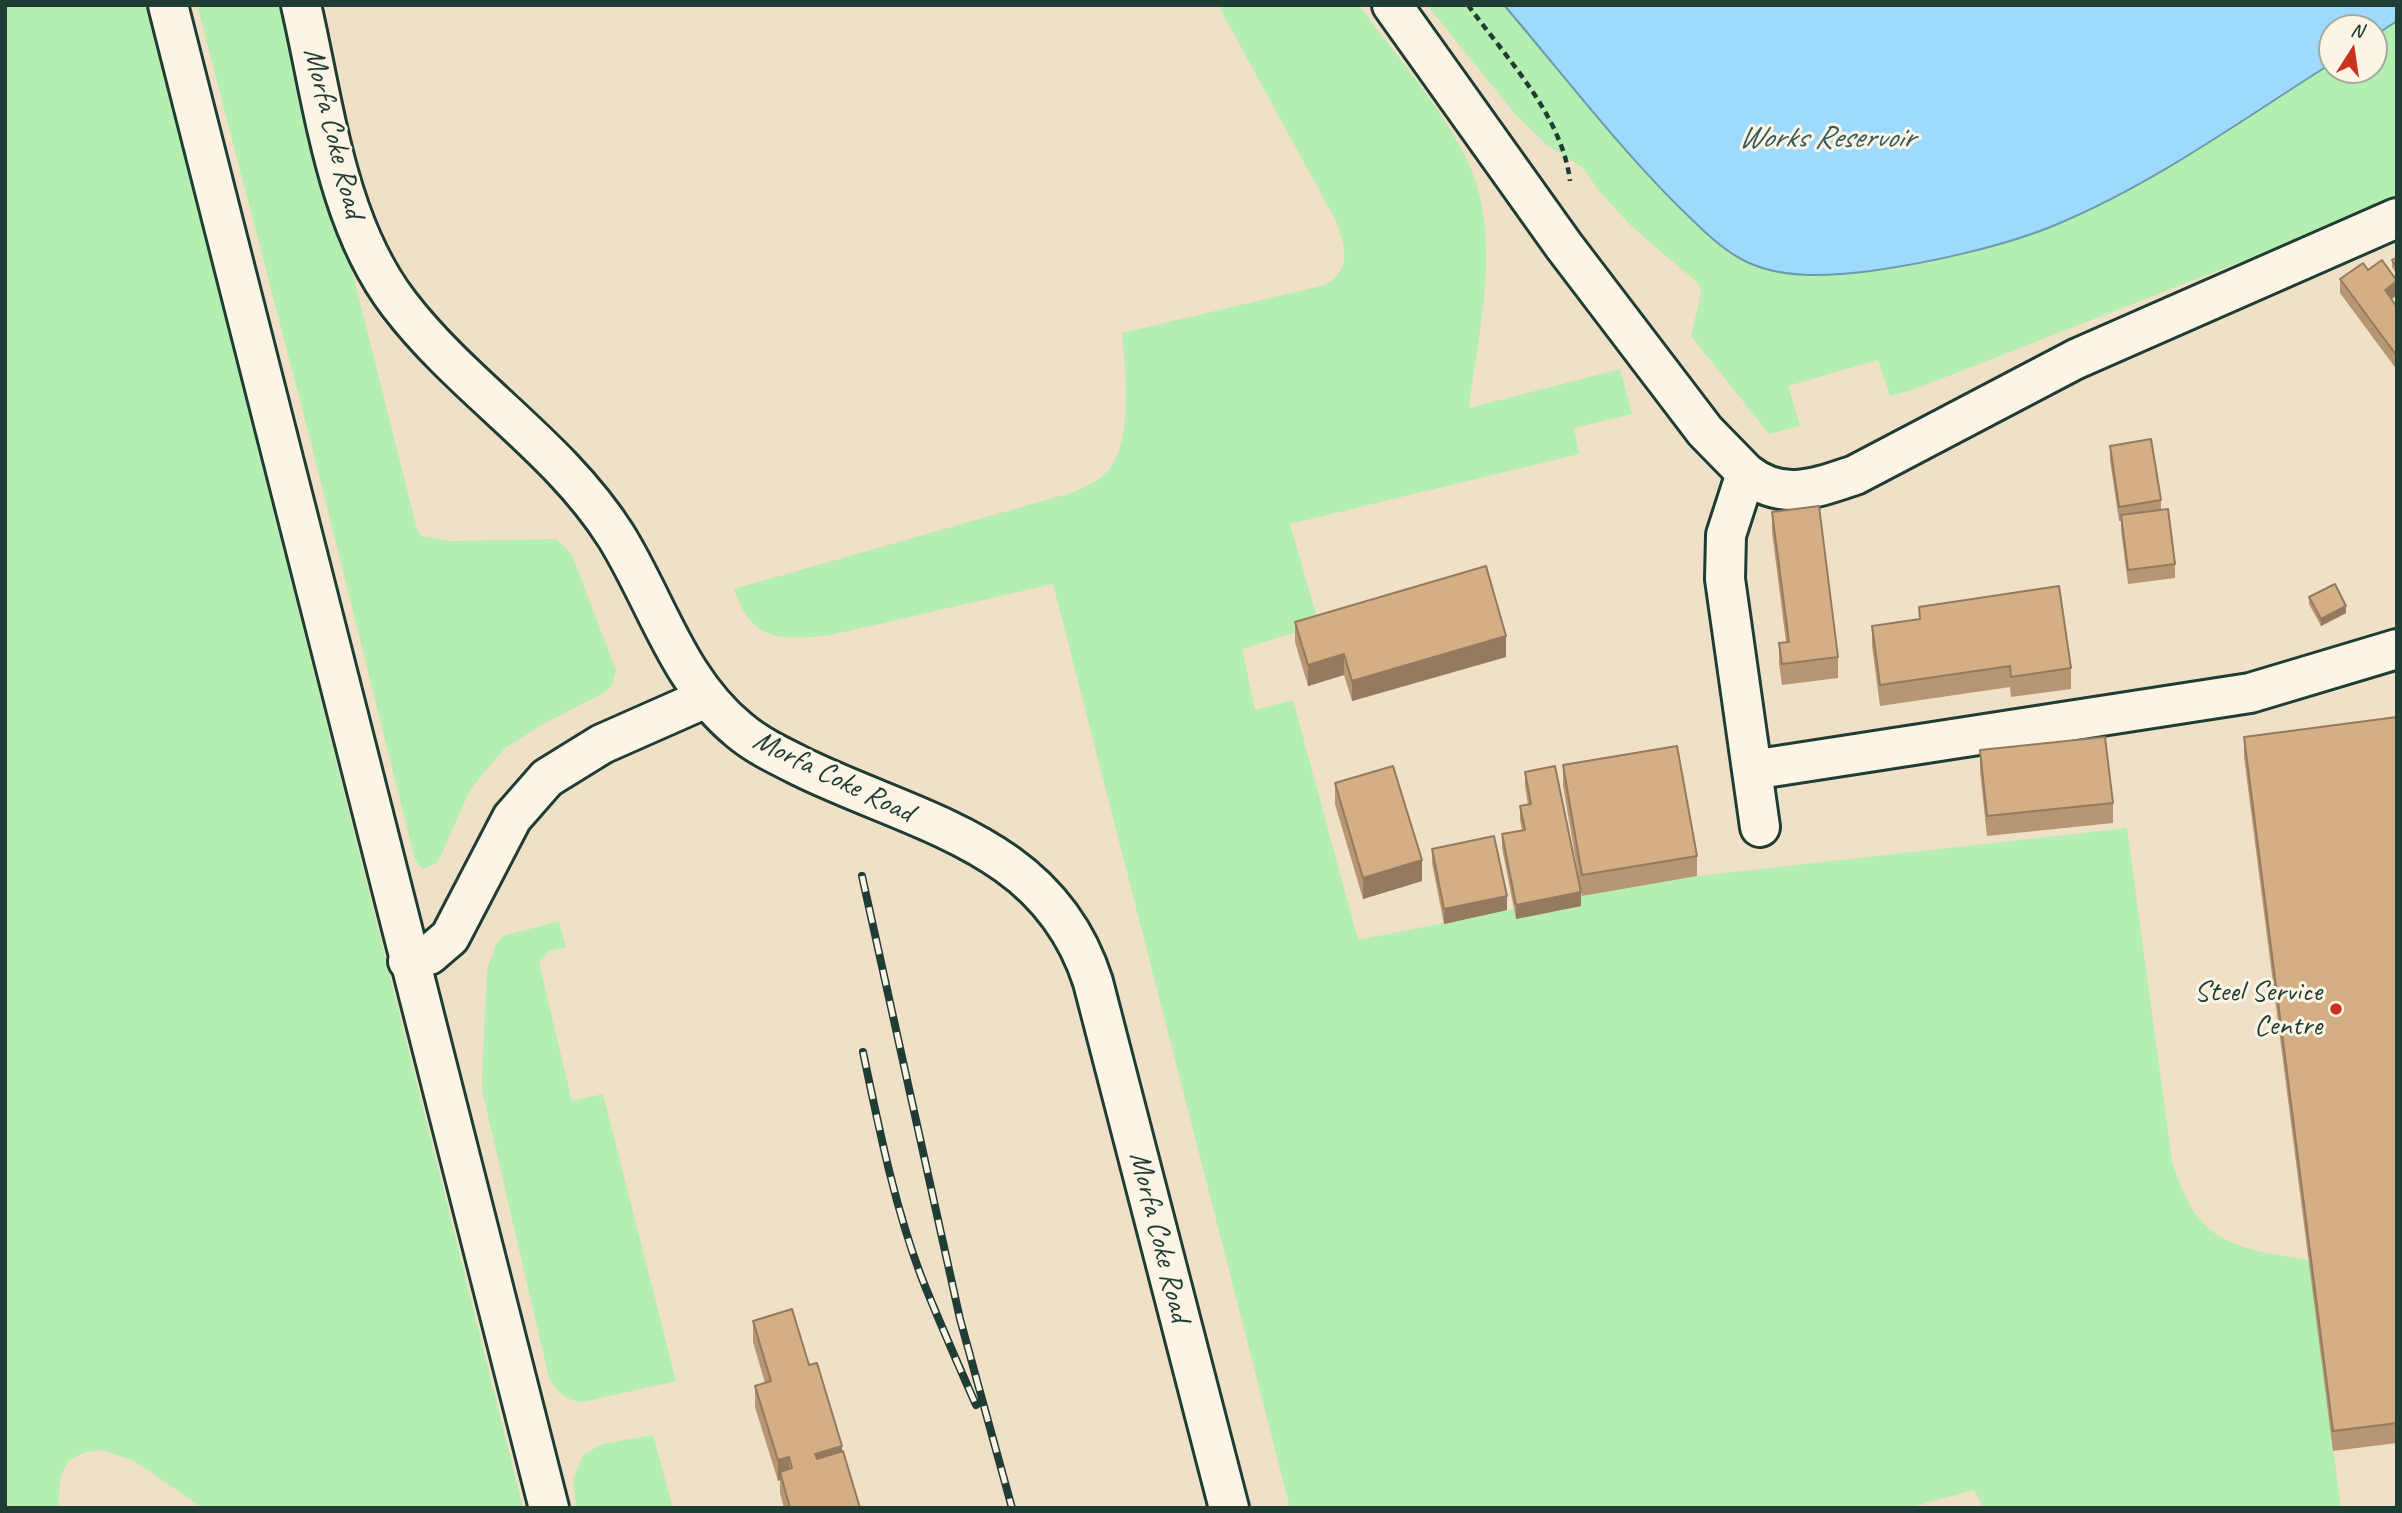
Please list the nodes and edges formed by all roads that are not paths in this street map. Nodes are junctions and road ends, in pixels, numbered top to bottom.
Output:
1 (167, 5) edge
2 (300, 5) edge
3 (1392, 5) edge
4 (2397, 218) edge
5 (1746, 473) junction
6 (2397, 649) edge
7 (706, 698) junction
8 (1752, 770) junction
9 (1760, 827) dead end
10 (408, 961) junction
11 (549, 1508) edge
12 (1228, 1508) edge

1 - 10 lane
2 - 7 lane, Morfa Coke Road
3 - 5 lane
4 - 5 lane
5 - 8 lane
6 - 8 lane
7 - 10 lane
7 - 12 lane, Morfa Coke Road
8 - 9 lane
10 - 11 lane

